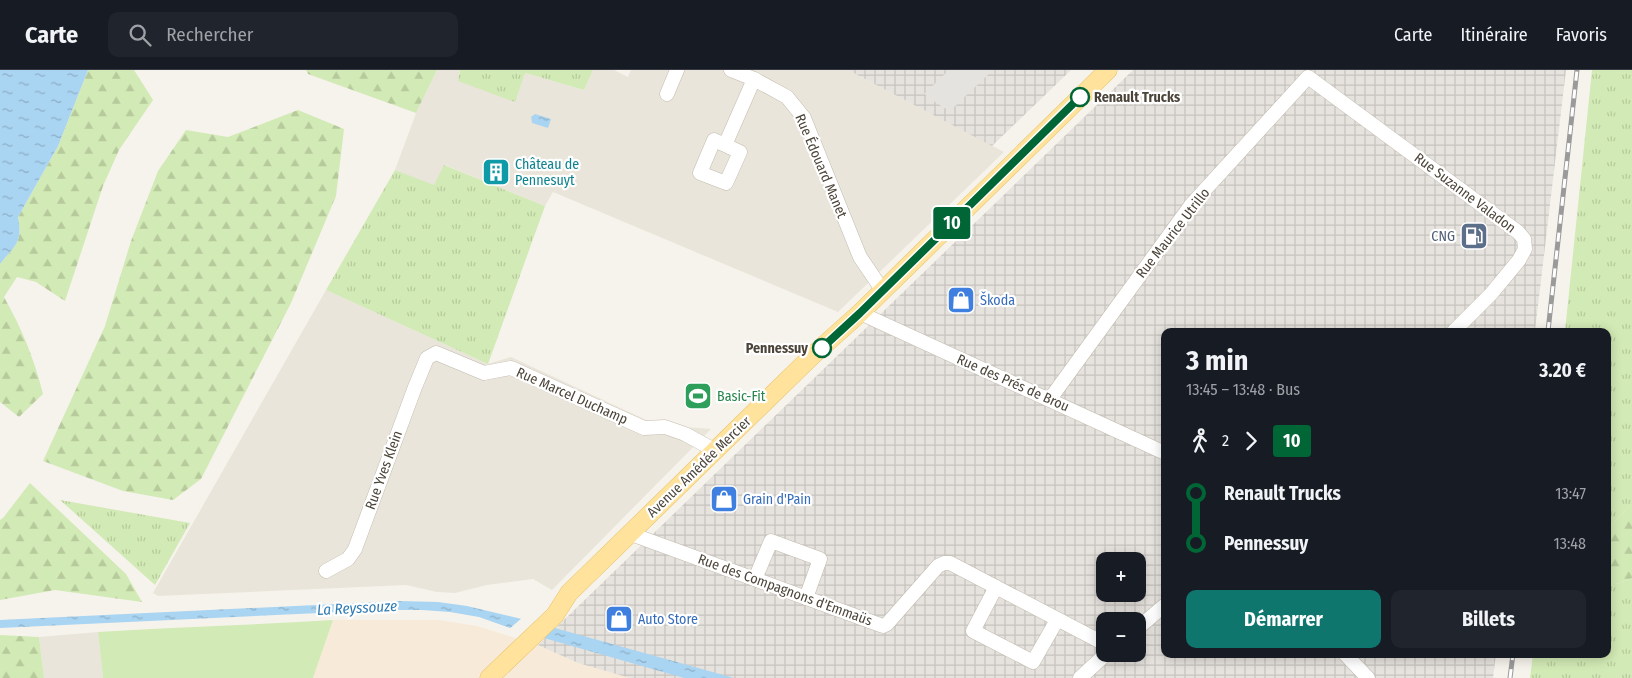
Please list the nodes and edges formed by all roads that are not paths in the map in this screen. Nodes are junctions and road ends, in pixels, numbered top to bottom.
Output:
1 (676, 70) edge
2 (731, 70) edge
3 (1108, 70) edge
4 (1308, 77) joint
5 (754, 79) junction
6 (667, 94) dead end
7 (725, 145) dead end
8 (883, 291) junction
9 (860, 313) junction
10 (1457, 328) edge
11 (427, 358) joint
12 (1050, 399) junction
13 (716, 450) junction
14 (1161, 451) edge
15 (631, 534) junction
16 (326, 571) dead end
17 (756, 579) junction
18 (996, 587) junction
19 (806, 598) junction
20 (1161, 608) edge
21 (1056, 620) junction
22 (1146, 621) edge
23 (532, 630) junction
24 (1096, 640) edge
25 (1349, 658) edge
26 (1097, 662) edge
27 (474, 678) edge
28 (489, 678) edge
29 (1080, 678) edge
30 (1368, 678) edge

1 - 6 street
2 - 5 street, Rue Édouard Manet
3 - 8 main road, Avenue Amédée Mercier
4 - 10 street, Rue Suzanne Valadon
4 - 12 street, Rue Maurice Utrillo
5 - 7 street
5 - 8 street, Rue Édouard Manet
8 - 9 main road, Avenue Amédée Mercier
9 - 12 street, Rue des Prés de Brou
9 - 13 main road, Avenue Amédée Mercier
11 - 13 street, Rue Marcel Duchamp
11 - 16 street, Rue Yves Klein
12 - 14 street, Rue des Prés de Brou
13 - 15 main road, Avenue Amédée Mercier
15 - 17 street, Rue des Compagnons d'Emmaüs
15 - 23 main road, Avenue Amédée Mercier
17 - 19 street, Rue des Compagnons d'Emmaüs
17 - 19 street
18 - 19 street, Rue des Compagnons d'Emmaüs
18 - 21 street, Rue des Compagnons d'Emmaüs
18 - 21 street
20 - 22 street
21 - 24 street, Rue des Compagnons d'Emmaüs
23 - 27 main road, Avenue Amédée Mercier
23 - 28 main road, Avenue Amédée Mercier
25 - 30 street
26 - 29 street

